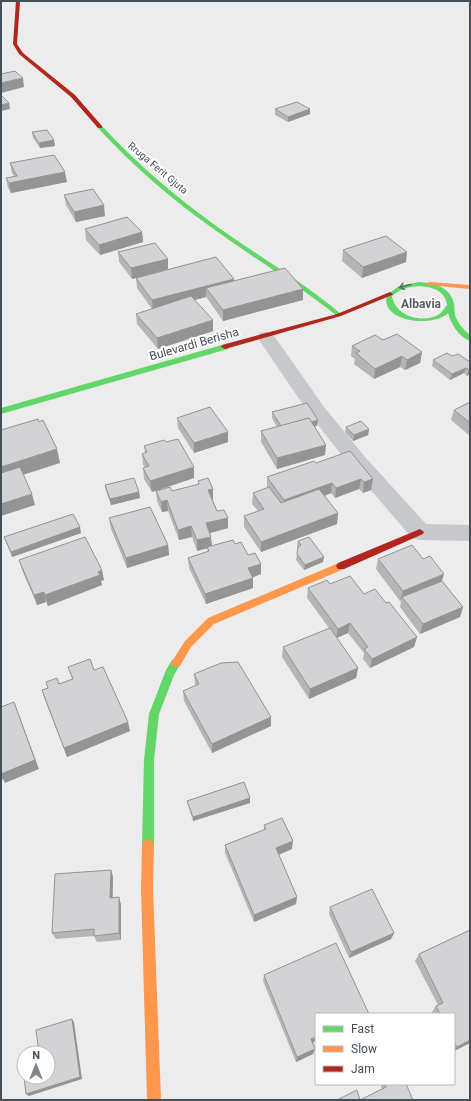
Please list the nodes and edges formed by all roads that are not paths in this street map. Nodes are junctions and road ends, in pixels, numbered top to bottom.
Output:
1 (18, 1) edge
2 (422, 284) junction
3 (470, 287) edge
4 (390, 294) junction
5 (463, 300) dead end
6 (450, 306) junction
7 (364, 314) dead end
8 (384, 314) dead end
9 (339, 315) junction
10 (412, 318) junction
11 (436, 326) dead end
12 (449, 332) dead end
13 (266, 337) junction
14 (470, 341) edge
15 (1, 411) edge
16 (420, 532) junction
17 (470, 533) edge
18 (154, 1100) edge

1 - 9 street, Rruga Ferit Gjuta
2 - 3 street, Bulevardi Berisha
2 -> 4 street, Bulevardi Berisha
2 - 6 street
4 - 9 street, Bulevardi Berisha
4 - 10 street
5 - 6 street
6 - 10 street
6 - 14 street
7 - 9 street
8 - 10 street
9 - 13 street, Bulevardi Berisha
10 - 11 street
12 - 14 street
13 - 15 street, Bulevardi Berisha
13 - 16 street
16 - 17 street
16 - 18 street

